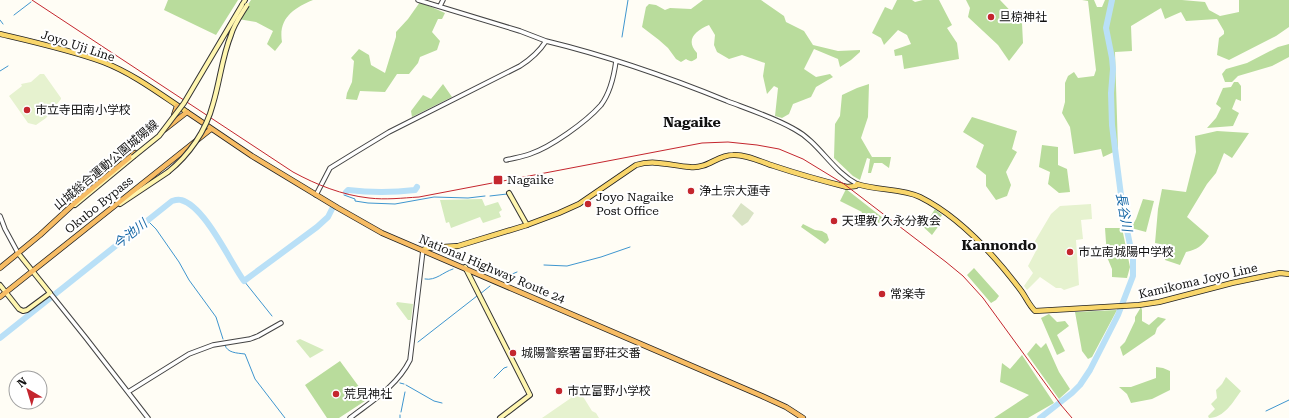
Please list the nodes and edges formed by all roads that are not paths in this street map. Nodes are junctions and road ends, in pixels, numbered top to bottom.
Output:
1 (245, 0) edge
2 (250, 0) edge
3 (418, 0) edge
4 (443, 0) edge
5 (440, 6) junction
6 (0, 34) edge
7 (546, 41) junction
8 (616, 61) junction
9 (177, 106) junction
10 (187, 112) junction
11 (211, 129) junction
12 (158, 135) junction
13 (506, 160) dead end
14 (857, 184) junction
15 (509, 193) dead end
16 (316, 195) junction
17 (109, 210) junction
18 (0, 216) edge
19 (54, 221) junction
20 (527, 225) junction
21 (423, 250) junction
22 (18, 253) junction
23 (464, 267) junction
24 (0, 268) edge
25 (32, 271) junction
26 (1289, 274) edge
27 (0, 285) edge
28 (6, 292) junction
29 (52, 295) junction
30 (0, 297) edge
31 (281, 323) dead end
32 (128, 392) junction
33 (148, 418) edge
34 (350, 418) edge
35 (500, 418) edge
36 (802, 418) edge

1 - 19 main road, 山城総合運動公園城陽線, bridge
2 - 17 main road, bridge
3 - 5 street
4 - 5 street
5 - 7 street
6 - 9 main road, Joyo Uji Line
7 - 8 street
7 - 16 street
8 - 13 street
8 - 14 street
9 - 10 main road, Joyo Uji Line
9 - 12 highway
10 - 11 highway, National Highway Route 24
10 - 12 highway, Okubo Bypass
11 - 16 highway, National Highway Route 24
11 - 17 highway, Okubo Bypass
12 - 19 highway, Okubo Bypass
14 - 20 main road, Kamikoma Joyo Line
14 - 26 main road, Kamikoma Joyo Line
15 - 20 main road
16 - 21 highway, National Highway Route 24
17 - 25 highway, Okubo Bypass
18 - 22 street
19 - 22 highway, Okubo Bypass
20 - 21 main road, Kamikoma Joyo Line
21 - 23 highway, National Highway Route 24
21 - 34 street
22 - 24 highway, Okubo Bypass
22 - 25 main road
23 - 35 main road
23 - 36 highway, National Highway Route 24
25 - 28 highway, Okubo Bypass
25 - 29 main road
27 - 28 main road
28 - 29 main road
28 - 30 highway, Okubo Bypass
29 - 32 street
31 - 32 street
32 - 33 street

